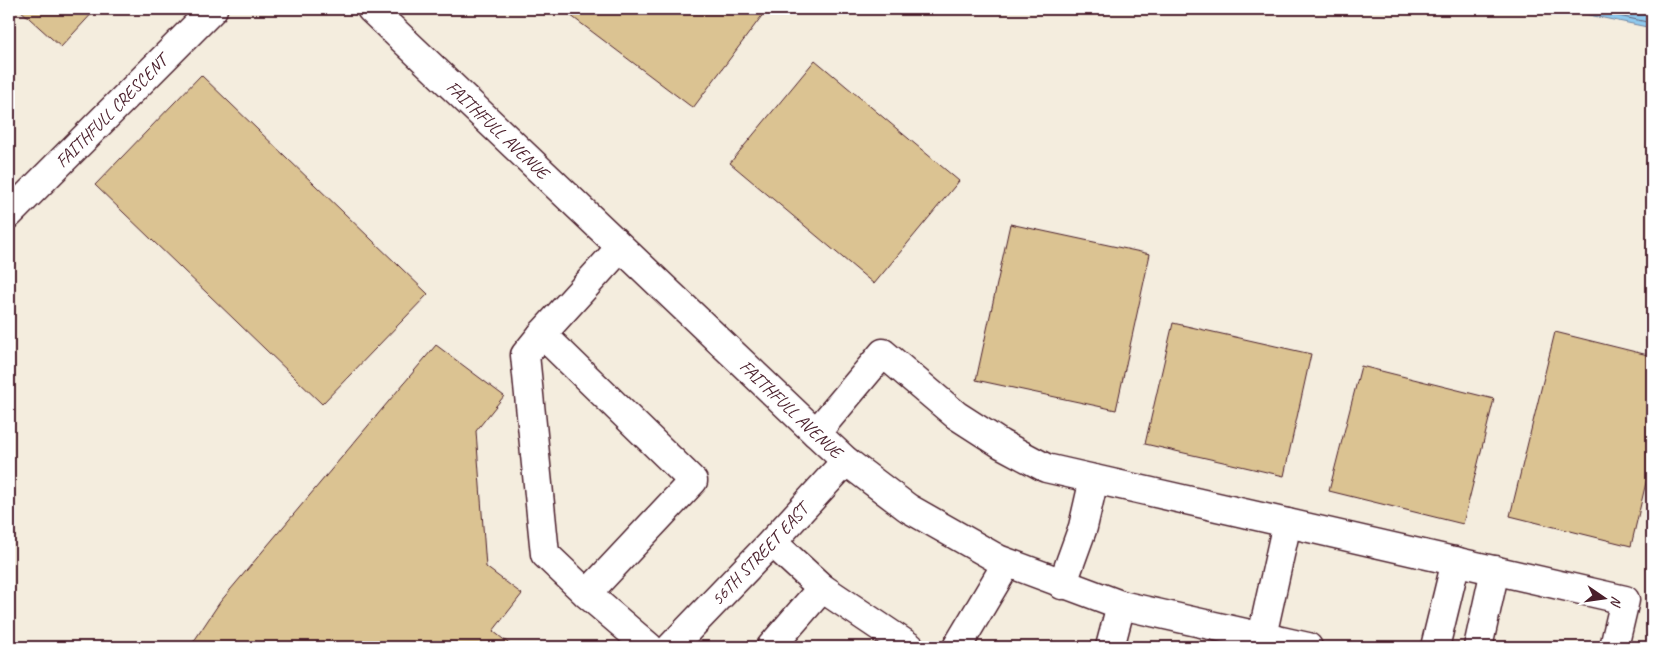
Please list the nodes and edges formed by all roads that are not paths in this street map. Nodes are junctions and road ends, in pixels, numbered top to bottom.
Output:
1 (213, 9) edge
2 (371, 9) edge
3 (9, 214) edge
4 (620, 248) junction
5 (542, 334) junction
6 (816, 433) junction
7 (846, 460) junction
8 (1094, 479) junction
9 (1288, 523) junction
10 (772, 542) junction
11 (1456, 561) junction
12 (1007, 563) junction
13 (1495, 570) junction
14 (1062, 584) junction
15 (822, 588) junction
16 (588, 594) junction
17 (1121, 605) junction
18 (1199, 636) edge
19 (1262, 636) junction
20 (649, 647) edge
21 (671, 647) edge
22 (772, 647) edge
23 (910, 647) edge
24 (957, 647) edge
25 (1110, 647) edge
26 (1308, 647) edge
27 (1435, 647) edge
28 (1478, 647) edge
29 (1614, 647) edge

1 - 3 street, FAITHFULL CRESCENT
2 - 4 street, FAITHFULL AVENUE
4 - 5 street
4 - 6 street, FAITHFULL AVENUE
5 - 16 street
5 - 16 street
6 - 7 street, FAITHFULL AVENUE
6 - 8 street
7 - 10 street, 56TH STREET EAST
7 - 12 street, FAITHFULL AVENUE
8 - 9 street
8 - 14 street
9 - 11 street
9 - 19 street
10 - 15 street
10 - 21 street, 56TH STREET EAST
11 - 13 street
11 - 27 street
12 - 14 street, FAITHFULL AVENUE
12 - 24 street
13 - 28 street
13 - 29 street
14 - 17 street, FAITHFULL AVENUE
15 - 22 street
15 - 23 street
16 - 20 street
17 - 18 street, FAITHFULL AVENUE
17 - 25 street
18 - 19 street, FAITHFULL AVENUE
19 - 26 street, FAITHFULL AVENUE

